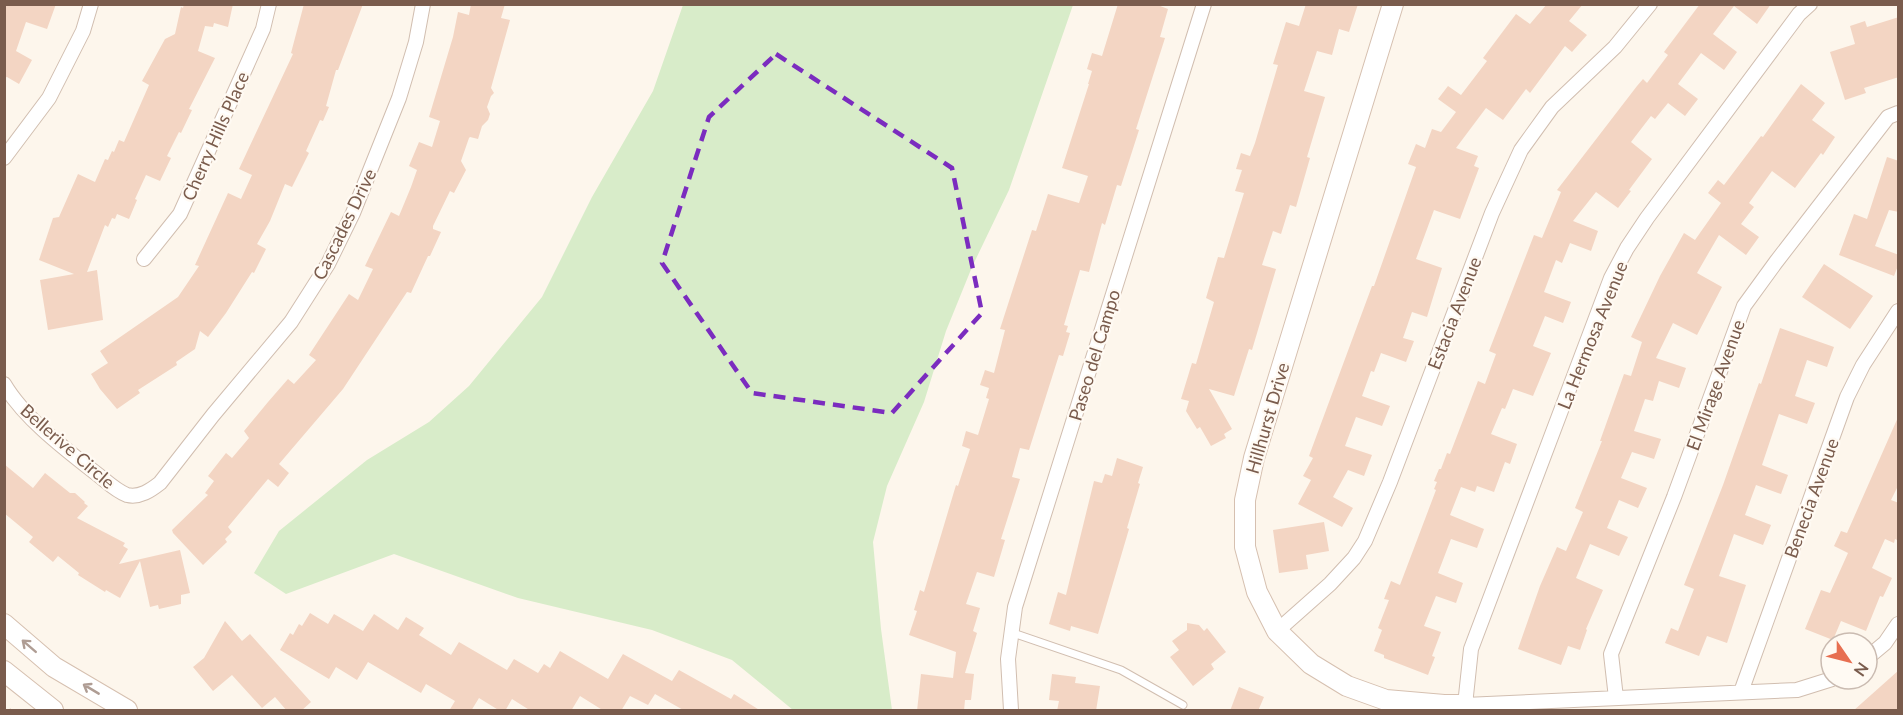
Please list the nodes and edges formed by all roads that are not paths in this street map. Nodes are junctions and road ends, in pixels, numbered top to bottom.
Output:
1 (91, 4) edge
2 (269, 4) edge
3 (423, 4) edge
4 (1204, 4) edge
5 (1393, 4) edge
6 (1650, 4) edge
7 (1810, 4) edge
8 (1899, 113) edge
9 (4, 158) edge
10 (144, 259) dead end
11 (1899, 311) edge
12 (4, 384) edge
13 (139, 495) joint
14 (4, 624) edge
15 (1899, 624) edge
16 (1277, 631) junction
17 (1010, 632) junction
18 (1879, 648) edge
19 (4, 671) edge
20 (1819, 683) edge
21 (1741, 692) junction
22 (1616, 698) junction
23 (1183, 705) dead end
24 (1465, 708) edge
25 (53, 711) edge
26 (127, 711) edge
27 (1011, 711) edge

1 - 9 street
2 - 10 street, Cherry Hills Place
3 - 13 street, Cascades Drive
4 - 17 street, Paseo del Campo
5 - 16 street, Hillhurst Drive
6 - 16 street, Estacia Avenue
7 - 24 street, La Hermosa Avenue
8 - 22 street, El Mirage Avenue
11 - 21 street, Benecia Avenue
12 - 13 street, Bellerive Circle
26 -> 14 street
15 - 18 street
16 - 24 street, Hillhurst Drive
17 - 23 lane
17 - 27 street, Paseo del Campo
19 - 25 street
20 - 21 street
21 - 22 street
22 - 24 street

